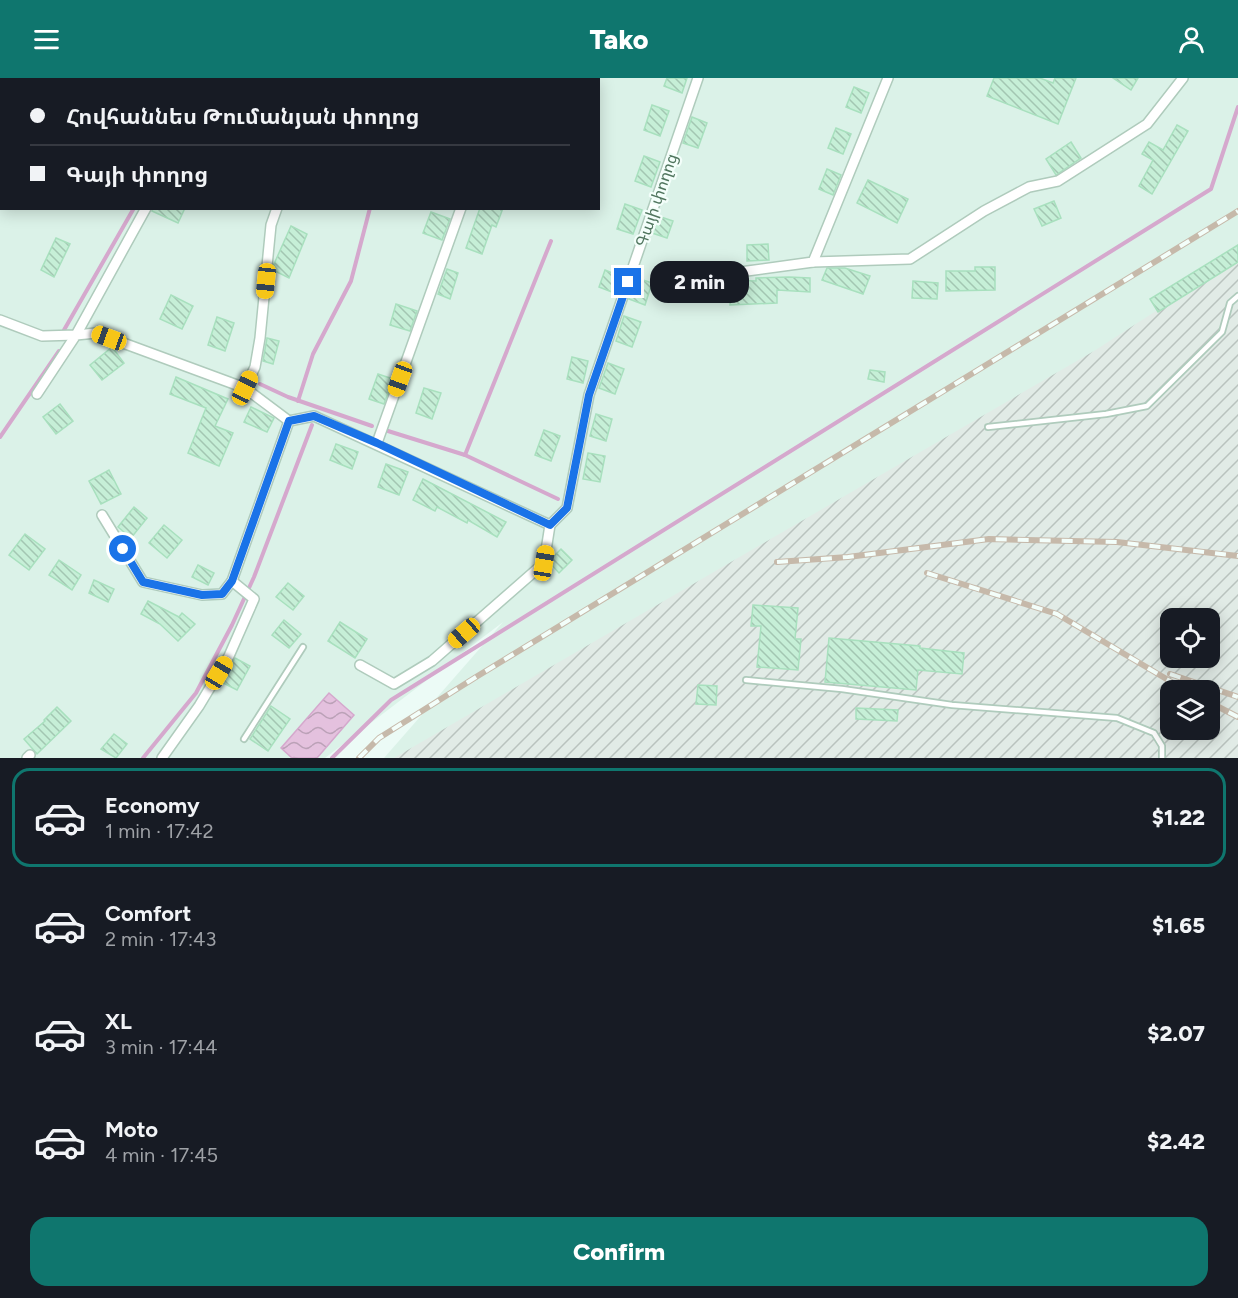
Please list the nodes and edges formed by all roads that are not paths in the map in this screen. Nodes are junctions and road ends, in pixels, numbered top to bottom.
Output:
1 (698, 78) edge
2 (888, 78) edge
3 (1183, 78) edge
4 (145, 210) edge
5 (276, 210) edge
6 (460, 210) edge
7 (813, 262) junction
8 (725, 274) dead end
9 (1238, 296) edge
10 (0, 320) edge
11 (76, 334) junction
12 (245, 388) junction
13 (37, 394) dead end
14 (289, 421) junction
15 (987, 427) dead end
16 (377, 443) junction
17 (102, 515) dead end
18 (550, 525) junction
19 (232, 581) junction
20 (303, 647) dead end
21 (360, 665) dead end
22 (746, 680) dead end
23 (244, 739) dead end
24 (162, 758) edge
25 (1162, 758) edge

1 - 18 street, Գայի փողոց
2 - 7 street
3 - 7 street
4 - 11 street
5 - 12 street
6 - 16 street
7 - 8 street
9 - 15 lane
10 - 11 street
11 - 12 street
11 - 13 street
12 - 14 street
14 - 16 street
14 - 19 street
16 - 18 street
17 - 19 street
18 - 21 street
19 - 24 street
20 - 23 lane
22 - 25 lane

